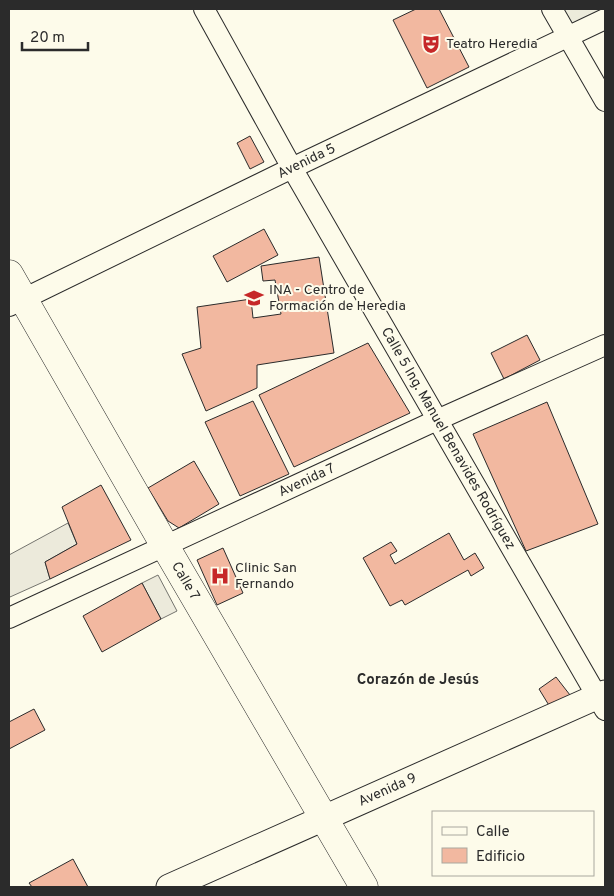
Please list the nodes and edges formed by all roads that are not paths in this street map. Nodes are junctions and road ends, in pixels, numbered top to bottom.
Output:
1 (204, 9) edge
2 (552, 9) edge
3 (605, 19) edge
4 (568, 37) junction
5 (605, 101) edge
6 (292, 168) junction
7 (9, 274) edge
8 (16, 302) edge
9 (605, 346) edge
10 (437, 420) junction
11 (165, 546) junction
12 (9, 618) edge
13 (603, 700) edge
14 (324, 818) junction
15 (170, 887) edge
16 (364, 887) edge

1 - 6 street, Calle 5 Ing. Manuel Benavides Rodríguez
2 - 4 street
3 - 4 street, Avenida 5
4 - 5 street
4 - 6 street, Avenida 5
6 - 8 street, Avenida 5
6 - 10 street, Calle 5 Ing. Manuel Benavides Rodríguez
7 - 8 main road, Calle 7
8 - 11 main road, Calle 7
9 - 10 street, Avenida 7
10 - 11 street, Avenida 7
10 - 13 street, Calle 5 Ing. Manuel Benavides Rodríguez
11 - 12 street, Avenida 7
11 - 14 main road, Calle 7
13 - 14 street, Avenida 9
14 - 15 street, Avenida 9
14 - 16 main road, Calle 7

